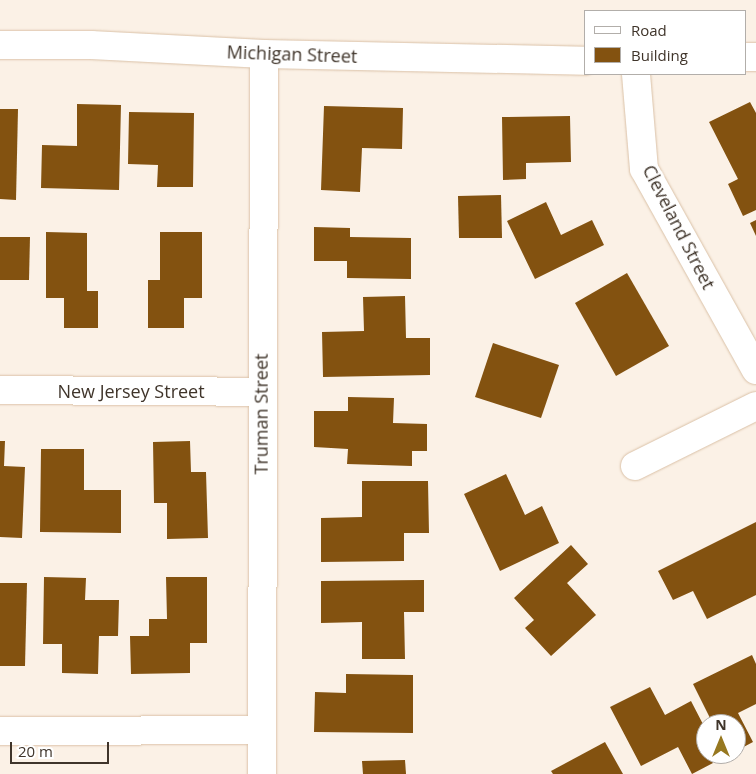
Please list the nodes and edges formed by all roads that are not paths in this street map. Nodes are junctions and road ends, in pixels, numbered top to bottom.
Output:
1 (0, 45) edge
2 (264, 54) junction
3 (584, 61) edge
4 (636, 75) edge
5 (756, 370) edge
6 (0, 390) edge
7 (261, 392) junction
8 (756, 406) edge
9 (634, 466) dead end
10 (260, 730) junction
11 (0, 731) edge
12 (262, 774) edge

1 - 2 street, Michigan Street
2 - 3 street, Michigan Street
2 - 7 street, Truman Street
4 - 5 street, Cleveland Street
6 - 7 street, New Jersey Street
7 - 10 street, Truman Street
8 - 9 street
10 - 11 street
10 - 12 street, Truman Street

